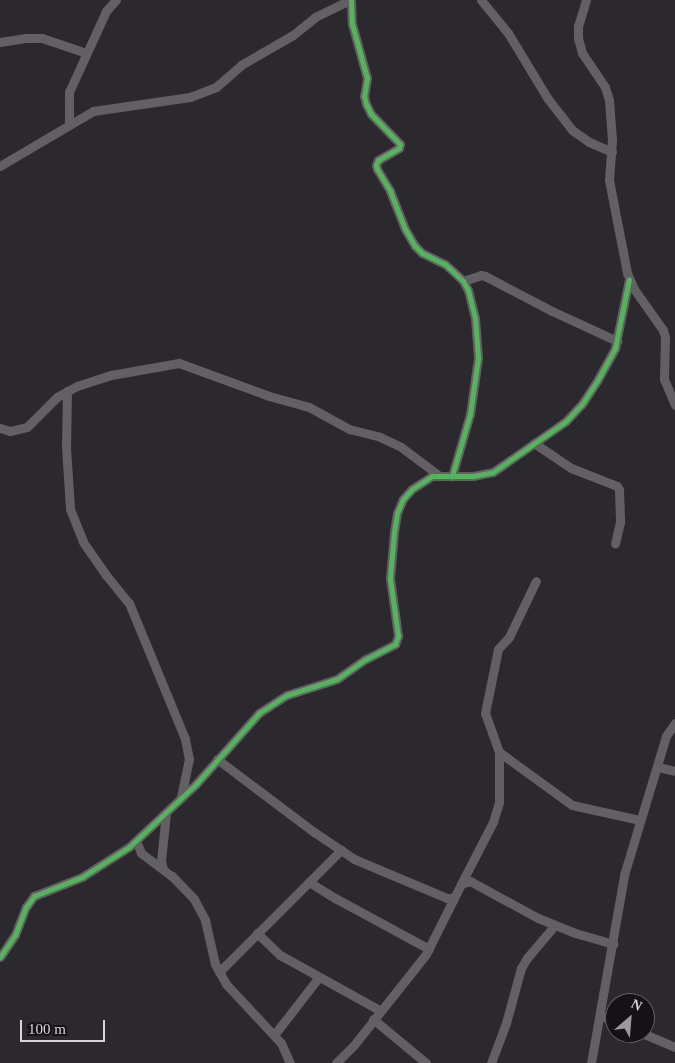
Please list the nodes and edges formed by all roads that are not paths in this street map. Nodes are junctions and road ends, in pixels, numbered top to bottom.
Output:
1 (116, 0) edge
2 (350, 0) edge
3 (481, 0) edge
4 (586, 0) edge
5 (0, 42) edge
6 (86, 53) junction
7 (68, 124) junction
8 (612, 152) junction
9 (0, 166) edge
10 (629, 279) junction
11 (462, 281) junction
12 (617, 341) junction
13 (67, 391) junction
14 (675, 405) edge
15 (0, 428) edge
16 (534, 443) junction
17 (425, 467) junction
18 (437, 474) junction
19 (452, 476) junction
20 (425, 480) junction
21 (615, 543) dead end
22 (536, 581) dead end
23 (675, 722) edge
24 (499, 752) junction
25 (217, 758) junction
26 (658, 767) junction
27 (675, 771) edge
28 (181, 798) junction
29 (166, 813) junction
30 (640, 820) junction
31 (134, 846) junction
32 (341, 850) junction
33 (163, 870) junction
34 (309, 882) junction
35 (461, 884) junction
36 (454, 898) junction
37 (555, 926) junction
38 (257, 933) junction
39 (612, 944) junction
40 (429, 949) junction
41 (0, 957) edge
42 (219, 972) junction
43 (319, 977) junction
44 (381, 1011) junction
45 (600, 1015) junction
46 (605, 1017) edge
47 (373, 1019) junction
48 (367, 1027) junction
49 (384, 1028) junction
50 (274, 1035) junction
51 (655, 1039) edge
52 (675, 1048) edge
53 (290, 1063) edge
54 (336, 1063) edge
55 (426, 1063) edge
56 (491, 1063) edge
57 (591, 1063) edge

1 - 6 street
2 - 7 street
2 - 11 street
3 - 8 street
4 - 8 street
5 - 6 street
6 - 7 street
7 - 9 street
8 - 10 street
10 - 12 street
10 - 14 street
11 - 12 street
11 - 19 street
12 - 16 street
13 - 15 street
13 - 17 street
13 - 28 street
16 - 19 street
16 - 21 street
17 - 18 street
17 - 20 street
18 - 19 street
18 - 20 street
20 - 25 street
22 - 24 street
23 - 26 street
24 - 30 street
24 - 35 street
25 - 28 street
25 - 32 street
26 - 27 street
26 - 30 street
28 - 29 street
29 - 31 street
29 - 33 street
30 - 39 street
31 - 33 street
31 - 41 street
32 - 34 street
32 - 36 street
33 - 42 street
34 - 38 street
34 - 40 street
35 - 36 street
35 - 37 street
36 - 40 street
37 - 39 street
37 - 56 street
38 - 42 street
38 - 43 street
39 - 45 street
40 - 44 street
42 - 50 street
43 - 44 street
43 - 50 street
44 - 47 street
45 - 46 street
45 - 57 street
47 - 48 street
47 - 49 street
48 - 49 street
48 - 54 street
49 - 55 street
50 - 53 street
51 - 52 street

